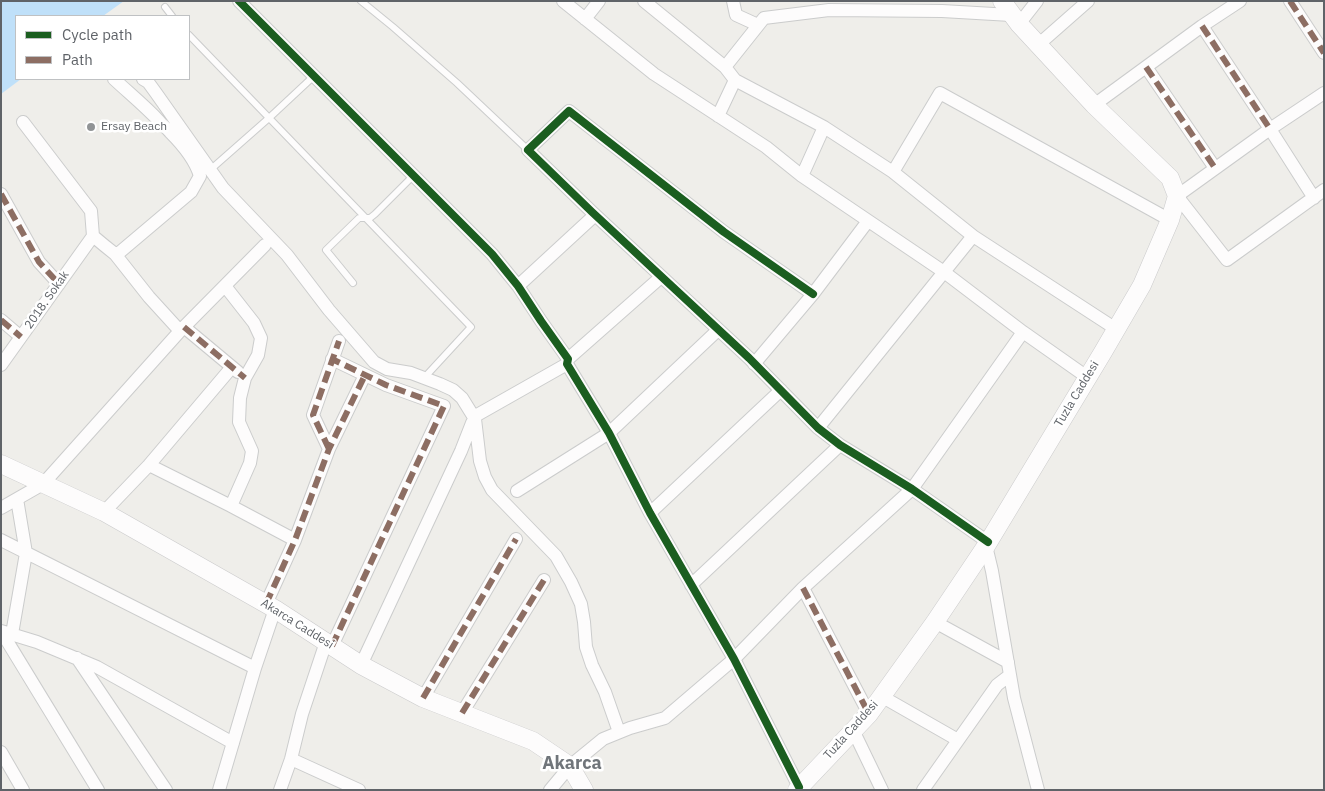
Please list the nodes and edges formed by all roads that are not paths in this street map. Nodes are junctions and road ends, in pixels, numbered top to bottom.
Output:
1 (239, 1) edge
2 (361, 1) edge
3 (562, 1) edge
4 (599, 1) edge
5 (644, 1) edge
6 (733, 1) edge
7 (1037, 1) edge
8 (1088, 1) edge
9 (1240, 1) edge
10 (1290, 1) edge
11 (817, 6) edge
12 (889, 6) edge
13 (164, 7) dead end
14 (1011, 13) edge
15 (171, 15) edge
16 (585, 19) junction
17 (758, 25) junction
18 (1202, 26) junction
19 (190, 36) edge
20 (1038, 45) junction
21 (1324, 53) edge
22 (1146, 67) junction
23 (725, 68) junction
24 (314, 76) junction
25 (115, 80) edge
26 (145, 80) edge
27 (736, 80) junction
28 (1324, 93) edge
29 (1094, 105) junction
30 (718, 116) junction
31 (269, 118) junction
32 (23, 122) dead end
33 (824, 127) junction
34 (1270, 129) junction
35 (528, 150) junction
36 (1215, 168) junction
37 (210, 170) junction
38 (893, 172) junction
39 (414, 175) junction
40 (802, 176) junction
41 (1, 194) edge
42 (1319, 194) edge
43 (1177, 196) junction
44 (595, 215) junction
45 (365, 217) junction
46 (1170, 220) junction
47 (868, 221) junction
48 (93, 236) junction
49 (973, 236) junction
50 (265, 245) dead end
51 (116, 254) junction
52 (944, 272) junction
53 (661, 277) junction
54 (354, 282) dead end
55 (59, 284) junction
56 (225, 286) junction
57 (518, 286) junction
58 (813, 294) junction
59 (1, 320) edge
60 (1116, 328) junction
61 (182, 329) junction
62 (718, 330) junction
63 (1023, 332) junction
64 (21, 337) junction
65 (339, 341) dead end
66 (332, 359) junction
67 (568, 361) junction
68 (754, 364) junction
69 (1, 365) edge
70 (232, 367) junction
71 (365, 375) junction
72 (1087, 377) junction
73 (245, 378) junction
74 (424, 378) junction
75 (781, 390) junction
76 (474, 419) junction
77 (818, 428) junction
78 (608, 433) junction
79 (840, 445) junction
80 (329, 449) junction
81 (1, 464) edge
82 (149, 465) junction
83 (43, 484) junction
84 (912, 489) junction
85 (517, 491) dead end
86 (17, 499) junction
87 (231, 506) junction
88 (1, 508) edge
89 (104, 512) junction
90 (650, 513) junction
91 (516, 539) dead end
92 (1, 540) edge
93 (294, 540) junction
94 (987, 544) junction
95 (26, 553) junction
96 (544, 580) dead end
97 (691, 585) junction
98 (803, 588) junction
99 (271, 607) junction
100 (935, 622) junction
101 (5, 632) edge
102 (329, 644) junction
103 (77, 658) junction
104 (734, 659) junction
105 (361, 665) junction
106 (255, 668) junction
107 (1009, 669) junction
108 (881, 696) junction
109 (422, 698) junction
110 (462, 713) junction
111 (869, 714) junction
112 (853, 730) junction
113 (619, 732) junction
114 (958, 740) junction
115 (233, 743) junction
116 (1, 752) edge
117 (290, 760) junction
118 (570, 766) junction
119 (798, 789) edge
120 (23, 790) edge
121 (98, 790) edge
122 (166, 790) edge
123 (219, 790) edge
124 (280, 790) edge
125 (359, 790) edge
126 (550, 790) edge
127 (584, 790) edge
128 (882, 790) edge
129 (923, 790) edge
130 (1038, 790) edge

1 - 24 street
2 - 35 lane
3 - 16 street
4 - 16 street
5 - 23 street
6 - 17 street
7 - 14 street
8 - 20 street
9 - 18 street
10 - 21 street
11 - 12 street
11 - 17 street
12 - 14 street
13 - 15 lane
14 - 20 main road
16 - 30 street
17 - 23 street
18 - 22 street
18 - 34 street
19 - 31 lane
20 - 29 main road
22 - 29 street
22 - 36 street
23 - 27 street
24 - 31 lane
24 - 39 street
25 - 51 street
26 - 37 street
27 - 30 street
27 - 33 street
28 - 34 street
29 - 43 main road
30 - 40 street
31 - 37 lane
31 - 45 lane
32 - 48 street
33 - 38 street
33 - 40 street
34 - 36 street
34 - 42 street
35 - 44 street
35 - 58 street
36 - 43 street
37 - 74 street
38 - 46 street
38 - 49 street
39 - 45 lane
39 - 57 street
40 - 47 street
41 - 55 street
42 - 43 street
43 - 46 main road, Tuzla Caddesi
44 - 53 street
44 - 57 street
45 - 54 lane
45 - 74 lane
46 - 60 main road, Tuzla Caddesi
47 - 52 street
47 - 58 street
48 - 51 street
48 - 55 street, 2018. Sokak
49 - 52 street
49 - 60 street
50 - 56 street
51 - 61 street
52 - 63 street
52 - 77 street
53 - 62 street
53 - 67 street
55 - 64 street, 2018. Sokak
56 - 61 street
56 - 73 street
57 - 67 street
58 - 68 street
59 - 64 street
60 - 72 main road, Tuzla Caddesi
61 - 70 street
61 - 83 street
62 - 68 street
62 - 78 street
63 - 72 street
63 - 84 street
64 - 69 street, 2018. Sokak
65 - 66 street
66 - 71 street
66 - 80 street
67 - 76 street
67 - 78 street
68 - 75 street
70 - 73 street
70 - 82 street
71 - 80 street
71 - 102 street
72 - 94 main road, Tuzla Caddesi
73 - 87 street
74 - 76 street
75 - 77 street
75 - 90 street
76 - 105 street
76 - 113 street
77 - 79 street
78 - 85 street
78 - 90 street
79 - 84 street
79 - 97 street
80 - 93 street
81 - 83 main road, Akarca Caddesi
82 - 87 street
82 - 89 street
83 - 86 street
83 - 89 main road, Akarca Caddesi
84 - 94 street
84 - 98 street
86 - 88 street
86 - 95 street
87 - 93 street
89 - 99 main road, Akarca Caddesi
90 - 97 street
91 - 109 street
92 - 95 street
93 - 99 street
94 - 100 main road, Tuzla Caddesi
94 - 107 street
95 - 101 street
95 - 106 street
96 - 110 street
97 - 104 street
98 - 104 street
98 - 111 street
99 - 102 main road, Akarca Caddesi
99 - 106 street
100 - 107 street
100 - 108 main road, Tuzla Caddesi
101 - 103 street
101 - 121 street
102 - 105 main road, Akarca Caddesi
102 - 117 street
103 - 115 street
103 - 122 street
104 - 113 street
104 - 119 street
105 - 109 main road, Akarca Caddesi
106 - 115 street
107 - 114 street
107 - 130 street
108 - 111 main road, Tuzla Caddesi
108 - 114 street
109 - 110 main road, Akarca Caddesi
110 - 118 main road, Akarca Caddesi
111 - 112 main road, Tuzla Caddesi
112 - 119 main road, Tuzla Caddesi
112 - 128 street
113 - 118 street
114 - 129 street
115 - 123 street
116 - 120 street
117 - 124 street
117 - 125 street
118 - 126 street
118 - 127 main road, Akarca Caddesi

